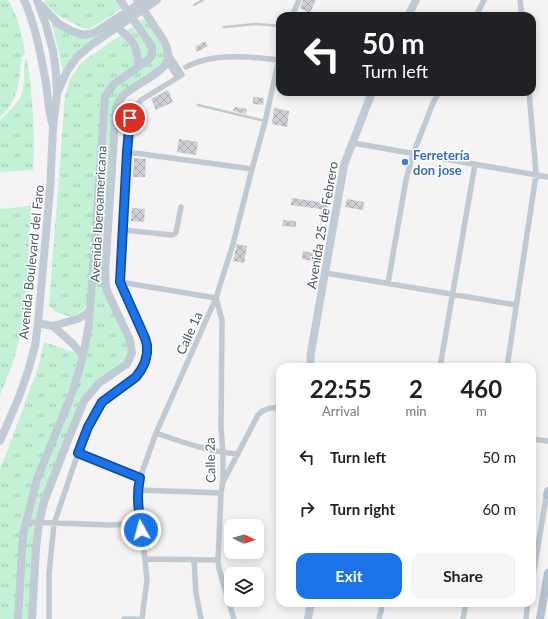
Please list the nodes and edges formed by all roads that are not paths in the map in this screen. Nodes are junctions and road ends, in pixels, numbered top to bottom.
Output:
1 (24, 0) edge
2 (37, 0) edge
3 (120, 0) edge
4 (158, 0) edge
5 (202, 0) edge
6 (484, 0) edge
7 (520, 0) edge
8 (297, 1) edge
9 (416, 1) edge
10 (141, 3) edge
11 (194, 5) dead end
12 (293, 12) edge
13 (410, 12) edge
14 (478, 12) edge
15 (522, 12) edge
16 (130, 14) junction
17 (276, 26) edge
18 (117, 27) junction
19 (224, 27) dead end
20 (168, 57) junction
21 (276, 57) edge
22 (138, 67) junction
23 (186, 67) dead end
24 (276, 71) edge
25 (57, 94) junction
26 (371, 96) edge
27 (437, 96) edge
28 (529, 96) edge
29 (198, 105) dead end
30 (265, 122) junction
31 (53, 128) junction
32 (353, 143) junction
33 (127, 152) junction
34 (413, 154) junction
35 (475, 164) junction
36 (252, 168) junction
37 (536, 175) junction
38 (548, 177) edge
39 (181, 207) dead end
40 (122, 230) junction
41 (326, 273) junction
42 (120, 282) junction
43 (388, 283) junction
44 (452, 294) junction
45 (216, 298) junction
46 (516, 305) junction
47 (90, 309) junction
48 (38, 323) junction
49 (53, 326) junction
50 (83, 356) junction
51 (310, 363) edge
52 (441, 363) edge
53 (508, 363) edge
54 (276, 407) edge
55 (156, 433) junction
56 (536, 440) edge
57 (0, 441) edge
58 (548, 441) edge
59 (78, 453) junction
60 (223, 453) junction
61 (238, 454) junction
62 (140, 478) junction
63 (223, 481) junction
64 (138, 490) junction
65 (548, 491) edge
66 (221, 493) junction
67 (140, 521) junction
68 (26, 522) junction
69 (39, 524) junction
70 (54, 524) junction
71 (145, 559) junction
72 (536, 559) edge
73 (194, 560) junction
74 (218, 560) junction
75 (548, 573) edge
76 (310, 607) edge
77 (382, 607) edge
78 (465, 607) edge
79 (528, 607) edge
80 (18, 619) edge
81 (32, 619) edge
82 (49, 619) edge
83 (124, 619) edge
84 (137, 619) edge
85 (142, 619) edge
86 (201, 619) edge
87 (234, 619) edge
88 (308, 619) edge
89 (379, 619) edge
90 (463, 619) edge
91 (526, 619) edge
92 (540, 619) edge

1 - 31 street, Avenida Boulevard del Faro
2 - 16 street
2 - 25 street, Avenida Boulevard del Faro
3 - 16 street, Avenida Iberoamericana
4 - 10 street
5 - 11 lane
6 - 14 street
7 - 15 street
8 - 12 street
9 - 13 street
10 - 16 street
10 - 20 street
16 - 18 street
16 - 22 street, Avenida Iberoamericana
17 - 19 lane
18 - 22 street
18 - 25 street
20 - 33 street
20 - 69 street, Avenida Iberoamericana
21 - 23 street
22 - 47 street, Avenida Iberoamericana
24 - 30 street, Calle 1a
25 - 31 street, Avenida Boulevard del Faro
26 - 32 street, Avenida 25 de Febrero
27 - 34 street
28 - 37 street
29 - 30 lane
30 - 36 street, Calle 1a
31 - 48 street, Avenida Boulevard del Faro
32 - 34 street
32 - 41 street, Avenida 25 de Febrero
33 - 36 street
33 - 40 street
34 - 35 street
34 - 43 street
35 - 37 street
35 - 44 street
36 - 45 street, Calle 1a
37 - 38 street
37 - 46 street
39 - 40 street
40 - 42 street
41 - 43 street
41 - 51 street, Avenida 25 de Febrero
42 - 45 street
42 - 59 street
43 - 44 street
44 - 46 street
44 - 52 street
45 - 55 street, Calle 1a
45 - 60 street, Calle 2a
46 - 53 street
47 - 49 street
47 - 50 street, Avenida Iberoamericana
48 - 49 street
48 - 57 street, Avenida Boulevard del Faro
49 - 50 street
50 - 68 street, Avenida Iberoamericana
54 - 61 street
55 - 60 street
55 - 62 street, Calle 1a
56 - 58 street
59 - 62 street
59 - 70 street
60 - 61 street
60 - 63 street, Calle 2a
61 - 63 street
62 - 64 street, Calle 1a
63 - 66 street, Calle 2a
64 - 66 street
64 - 67 street, Calle 1a
65 - 72 street
66 - 74 street, Calle 2a
67 - 70 street
67 - 71 street, Calle 1a
68 - 69 street
68 - 80 street, Avenida Iberoamericana
69 - 70 street
69 - 81 street, Avenida Iberoamericana
70 - 82 street
71 - 73 street
71 - 85 street, Calle 1a
73 - 74 street
73 - 86 street
74 - 87 street, Calle 2a
75 - 92 main road
76 - 88 street
77 - 89 street
78 - 90 street
79 - 91 street
83 - 84 street

